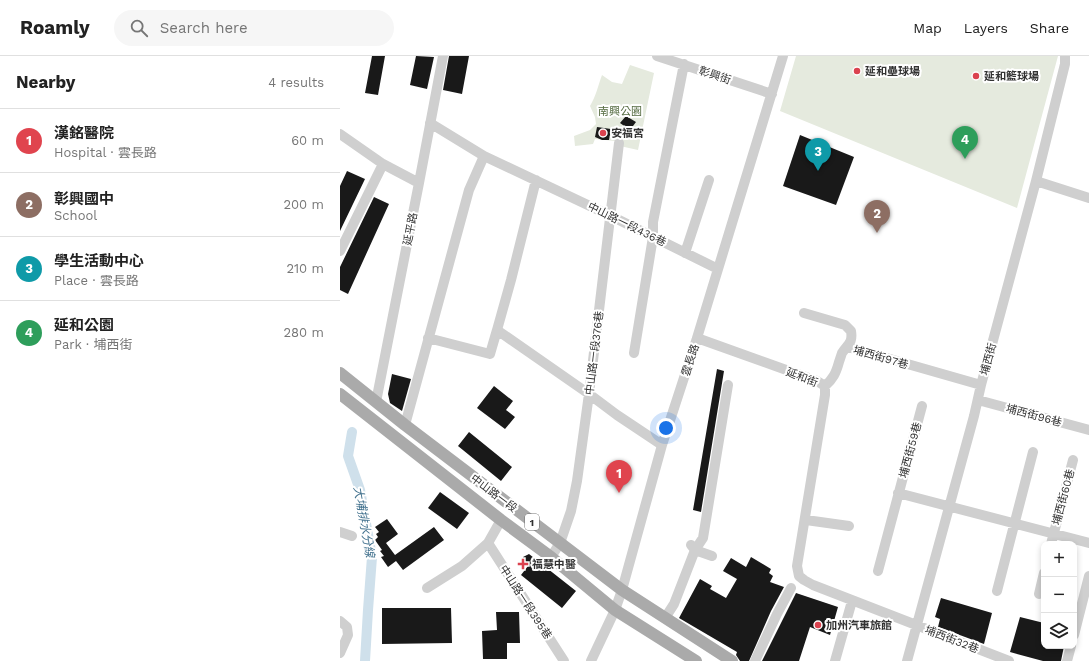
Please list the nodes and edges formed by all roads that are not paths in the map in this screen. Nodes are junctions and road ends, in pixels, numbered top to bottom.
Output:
1 (443, 56) edge
2 (657, 56) edge
3 (783, 56) edge
4 (1065, 56) edge
5 (684, 64) junction
6 (772, 94) junction
7 (430, 123) junction
8 (340, 134) edge
9 (619, 143) dead end
10 (484, 156) junction
11 (383, 164) junction
12 (536, 180) junction
13 (709, 180) dead end
14 (1036, 181) junction
15 (419, 183) junction
16 (1089, 198) edge
17 (611, 216) junction
18 (653, 237) junction
19 (340, 251) edge
20 (685, 253) junction
21 (718, 268) junction
22 (804, 314) dead end
23 (497, 330) junction
24 (428, 338) junction
25 (697, 338) junction
26 (848, 347) junction
27 (634, 353) dead end
28 (340, 373) edge
29 (728, 385) dead end
30 (981, 385) junction
31 (825, 386) junction
32 (340, 394) edge
33 (589, 394) junction
34 (978, 400) junction
35 (376, 402) junction
36 (922, 406) dead end
37 (405, 425) junction
38 (1089, 430) edge
39 (662, 445) junction
40 (1033, 452) dead end
41 (1073, 460) dead end
42 (898, 493) junction
43 (950, 508) junction
44 (502, 520) junction
45 (806, 520) junction
46 (1014, 524) junction
47 (849, 526) dead end
48 (340, 532) edge
49 (352, 536) dead end
50 (1052, 539) edge
51 (488, 543) junction
52 (560, 543) junction
53 (1089, 543) edge
54 (693, 547) junction
55 (712, 556) dead end
56 (551, 557) junction
57 (878, 571) dead end
58 (1089, 576) edge
59 (1043, 577) edge
60 (427, 588) dead end
61 (791, 588) dead end
62 (622, 590) junction
63 (997, 591) dead end
64 (1039, 594) dead end
65 (852, 601) junction
66 (615, 610) junction
67 (665, 618) junction
68 (340, 621) edge
69 (1077, 623) edge
70 (917, 626) junction
71 (1070, 649) edge
72 (340, 653) edge
73 (564, 661) edge
74 (591, 661) edge
75 (696, 661) edge
76 (732, 661) edge
77 (755, 661) edge
78 (835, 661) edge
79 (907, 661) edge
80 (1009, 661) edge
81 (1067, 661) edge

1 - 7 street, 延平路
2 - 5 street, 彰興街
3 - 6 street, 雲長路
4 - 14 street, 埔西街
5 - 6 street, 彰興街
5 - 18 street
6 - 21 street, 雲長路
7 - 10 street, 中山路一段436巷
7 - 15 street, 延平路
8 - 11 street
9 - 17 street, 中山路一段376巷
10 - 12 street, 中山路一段436巷
10 - 24 street
11 - 15 street
11 - 19 street
12 - 17 street, 中山路一段436巷
12 - 23 street
13 - 20 street
14 - 16 street
14 - 30 street, 埔西街
15 - 35 street, 延平路
17 - 18 street, 中山路一段436巷
17 - 33 street, 中山路一段376巷
18 - 20 street, 中山路一段436巷
18 - 27 street
20 - 21 street, 中山路一段436巷
21 - 25 street, 雲長路
22 - 26 street, 埔西街97巷
23 - 24 street
23 - 33 street
24 - 37 street
25 - 31 street, 延和街
25 - 39 street, 雲長路
26 - 30 street, 埔西街97巷
26 - 31 street
28 - 35 main road, 中山路一段 / 1
29 - 54 street
30 - 34 street, 埔西街
31 - 45 street, 延和街
32 - 44 main road, 中山路一段 / 1
33 - 39 street
33 - 52 street, 中山路一段376巷
34 - 38 street, 埔西街96巷
34 - 43 street, 埔西街
35 - 37 main road, 中山路一段 / 1
36 - 42 street, 埔西街59巷
37 - 52 main road, 中山路一段 / 1
39 - 62 street, 雲長路
40 - 46 street
41 - 50 street, 埔西街60巷
42 - 43 street, 埔西街59巷
42 - 57 street, 埔西街59巷
43 - 46 street, 埔西街60巷
43 - 70 street, 埔西街
44 - 51 street
44 - 56 main road, 中山路一段 / 1
45 - 47 street
45 - 65 street, 延和街
46 - 50 street, 埔西街60巷
46 - 63 street
48 - 49 street
50 - 53 street, 埔西街60巷
51 - 60 street
51 - 73 street, 中山路一段395巷
52 - 56 street, 中山路一段376巷
52 - 62 main road, 中山路一段 / 1
54 - 55 street
54 - 67 street
56 - 66 main road, 中山路一段 / 1
58 - 69 street
59 - 64 street
61 - 77 street
62 - 66 street, 雲長路
62 - 67 main road, 中山路一段 / 1
65 - 70 street, 延和街
65 - 78 street
66 - 74 street, 雲長路
66 - 75 main road, 中山路一段 / 1
67 - 76 main road, 中山路一段 / 1
68 - 72 street
70 - 79 street, 埔西街
70 - 80 street, 埔西街32巷
71 - 81 street

